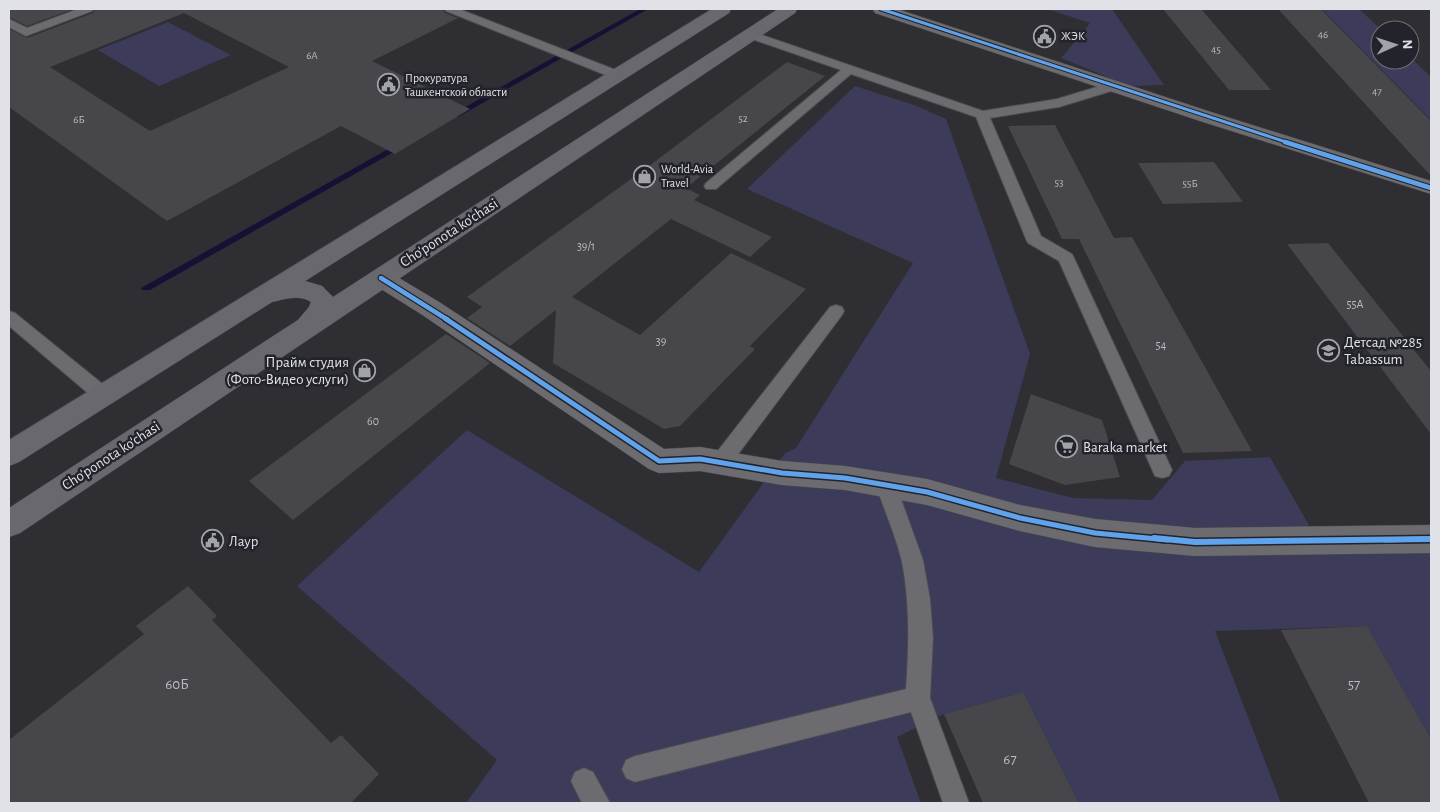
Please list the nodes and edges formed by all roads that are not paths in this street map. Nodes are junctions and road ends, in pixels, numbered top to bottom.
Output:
1 (88, 9) edge
2 (450, 9) edge
3 (723, 9) edge
4 (789, 9) edge
5 (881, 9) edge
6 (9, 22) edge
7 (750, 35) junction
8 (556, 52) joint
9 (571, 58) joint
10 (850, 69) junction
11 (616, 75) junction
12 (1114, 86) junction
13 (555, 114) junction
14 (982, 115) junction
15 (589, 141) junction
16 (710, 186) dead end
17 (1431, 188) edge
18 (381, 278) junction
19 (260, 297) junction
20 (836, 311) dead end
21 (9, 317) edge
22 (306, 328) junction
23 (103, 395) junction
24 (9, 454) edge
25 (720, 463) junction
26 (1162, 470) dead end
27 (886, 484) junction
28 (9, 524) edge
29 (1431, 539) edge
30 (918, 698) junction
31 (635, 769) dead end
32 (584, 781) dead end
33 (597, 803) edge
34 (956, 803) edge

1 - 6 lane
2 - 8 lane
3 - 11 main road
4 - 7 main road, Cho'ponota ko'chasi
5 - 12 street
7 - 10 lane
7 - 15 main road, Cho'ponota ko'chasi
8 - 9 lane
9 - 11 lane
10 - 14 lane
10 - 16 lane
11 - 13 main road
12 - 14 lane
12 - 17 street
13 - 15 main road
13 - 19 main road
14 - 26 lane
15 - 18 main road, Cho'ponota ko'chasi
18 - 22 main road, Cho'ponota ko'chasi
18 - 25 street
19 - 22 main road
19 - 23 main road
20 - 25 lane
21 - 23 lane
22 - 28 main road, Cho'ponota ko'chasi
23 - 24 main road
25 - 27 street
27 - 29 street
27 - 30 lane
30 - 31 lane
30 - 34 lane
32 - 33 lane

